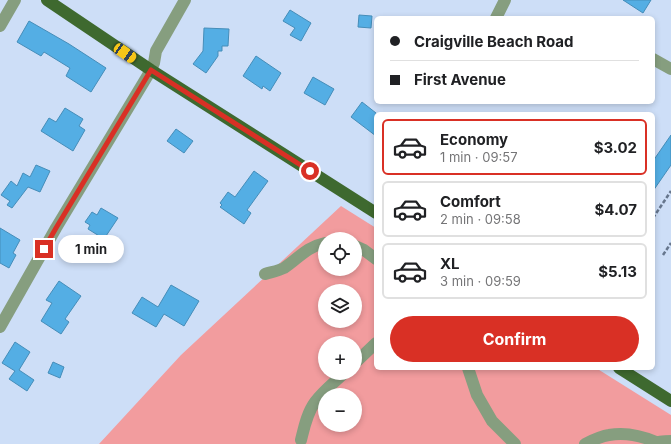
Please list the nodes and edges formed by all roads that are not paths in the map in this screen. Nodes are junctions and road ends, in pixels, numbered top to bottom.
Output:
1 (15, 0) edge
2 (46, 0) edge
3 (185, 0) edge
4 (505, 0) edge
5 (497, 16) edge
6 (0, 26) edge
7 (655, 59) edge
8 (671, 69) edge
9 (151, 70) junction
10 (374, 212) edge
11 (318, 245) edge
12 (362, 249) edge
13 (374, 258) edge
14 (266, 274) dead end
15 (0, 327) edge
16 (374, 345) edge
17 (362, 356) edge
18 (469, 370) edge
19 (622, 370) edge
20 (337, 380) edge
21 (671, 400) edge
22 (301, 440) dead end
23 (671, 442) edge
24 (654, 443) edge
25 (515, 444) edge
26 (586, 444) edge

1 - 6 street
2 - 9 main road
3 - 9 street
4 - 5 street
7 - 8 street
9 - 10 main road
9 - 15 street
11 - 14 street
12 - 13 street
16 - 17 street
18 - 25 street
19 - 21 main road
20 - 22 street
23 - 24 street
24 - 26 street

